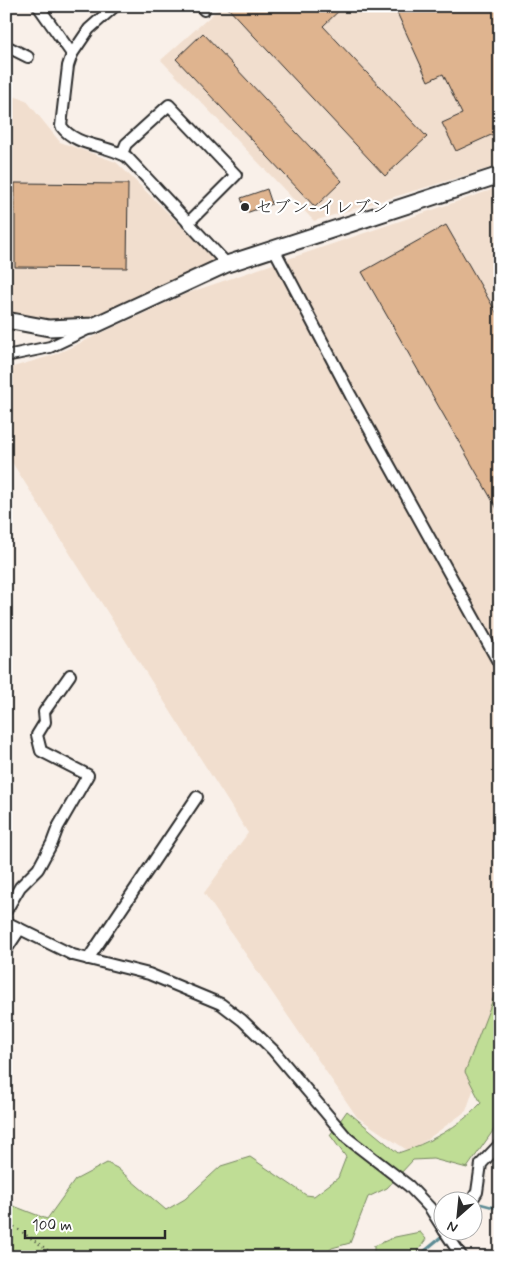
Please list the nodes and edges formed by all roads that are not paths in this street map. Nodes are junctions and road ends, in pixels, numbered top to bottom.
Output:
1 (38, 6) edge
2 (115, 6) edge
3 (6, 46) edge
4 (72, 54) junction
5 (28, 57) dead end
6 (122, 154) junction
7 (500, 175) edge
8 (188, 222) junction
9 (274, 247) junction
10 (227, 264) junction
11 (6, 320) edge
12 (93, 326) junction
13 (6, 356) edge
14 (500, 665) edge
15 (70, 675) dead end
16 (197, 797) dead end
17 (6, 911) edge
18 (6, 922) edge
19 (20, 929) junction
20 (6, 950) edge
21 (88, 959) junction
22 (500, 1144) edge
23 (477, 1190) edge
24 (434, 1214) edge
25 (451, 1240) edge
26 (462, 1257) edge

1 - 4 street
2 - 4 street
3 - 5 street
4 - 6 street
6 - 8 street
6 - 8 street
7 - 9 street
8 - 10 street
9 - 10 street
9 - 14 street
10 - 12 street
11 - 12 street
12 - 13 street
15 - 17 street
16 - 21 street
18 - 19 street
19 - 20 street
19 - 21 street
21 - 24 street
22 - 23 street
25 - 26 street

